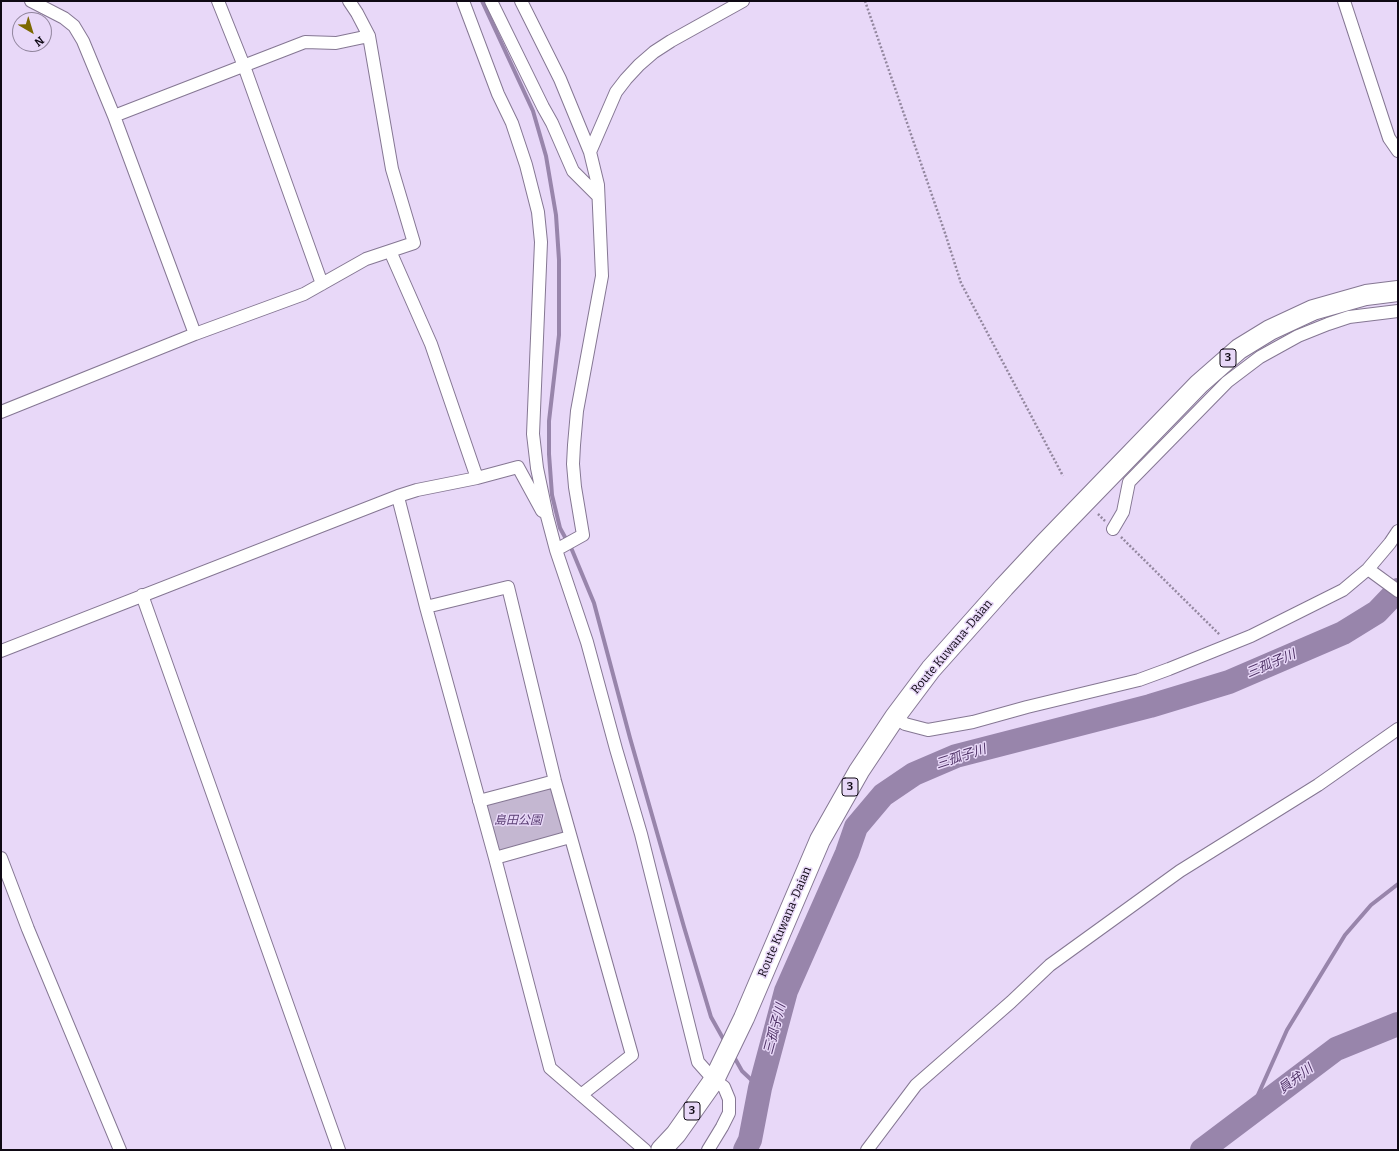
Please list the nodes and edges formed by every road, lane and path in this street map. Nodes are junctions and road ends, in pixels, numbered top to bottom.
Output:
1 (31, 1) edge
2 (218, 1) edge
3 (349, 1) edge
4 (464, 1) edge
5 (491, 1) edge
6 (496, 1) edge
7 (521, 1) edge
8 (743, 1) edge
9 (865, 1) edge
10 (1344, 1) edge
11 (369, 36) junction
12 (511, 43) junction
13 (244, 66) junction
14 (114, 116) junction
15 (1398, 151) edge
16 (590, 152) junction
17 (598, 196) junction
18 (390, 251) junction
19 (322, 284) junction
20 (1398, 291) edge
21 (1398, 310) edge
22 (195, 334) junction
23 (1, 412) edge
24 (1063, 476) dead end
25 (477, 478) junction
26 (399, 501) dead end
27 (549, 524) junction
28 (1113, 529) joint
29 (1398, 531) edge
30 (559, 549) junction
31 (1371, 571) junction
32 (1398, 591) edge
33 (142, 595) junction
34 (426, 607) junction
35 (1229, 644) junction
36 (1, 651) edge
37 (895, 717) junction
38 (1398, 729) edge
39 (554, 781) junction
40 (479, 801) junction
41 (570, 837) junction
42 (1, 858) edge
43 (495, 858) junction
44 (716, 1074) junction
45 (581, 1094) junction
46 (120, 1150) edge
47 (339, 1150) edge
48 (645, 1150) edge
49 (660, 1150) edge
50 (708, 1150) edge
51 (867, 1150) edge

1 - 14 street
2 - 13 street
3 - 11 street
4 - 27 street
5 - 12 street
6 - 12 street
7 - 16 street
8 - 16 street
9 - 24 path
10 - 15 street
11 - 13 street
11 - 18 street
12 - 17 street
13 - 14 street
13 - 19 street
14 - 22 street
16 - 17 street
17 - 30 street
18 - 19 street
18 - 25 street
19 - 22 street
20 - 37 main road, Route Kuwana-Daian / 3
21 - 28 street
22 - 23 street
25 - 27 street
25 - 33 street
26 - 34 street
27 - 30 street
28 - 35 path
29 - 31 street
30 - 44 street
31 - 32 street
31 - 35 street
33 - 36 street
33 - 47 street
34 - 39 street
34 - 40 street
35 - 37 street
37 - 44 main road, Route Kuwana-Daian / 3
38 - 51 street
39 - 40 street
39 - 41 street
40 - 43 street
41 - 43 street
41 - 45 street
42 - 46 street
43 - 45 street
44 - 49 main road, Route Kuwana-Daian / 3
44 - 50 street
45 - 48 street

